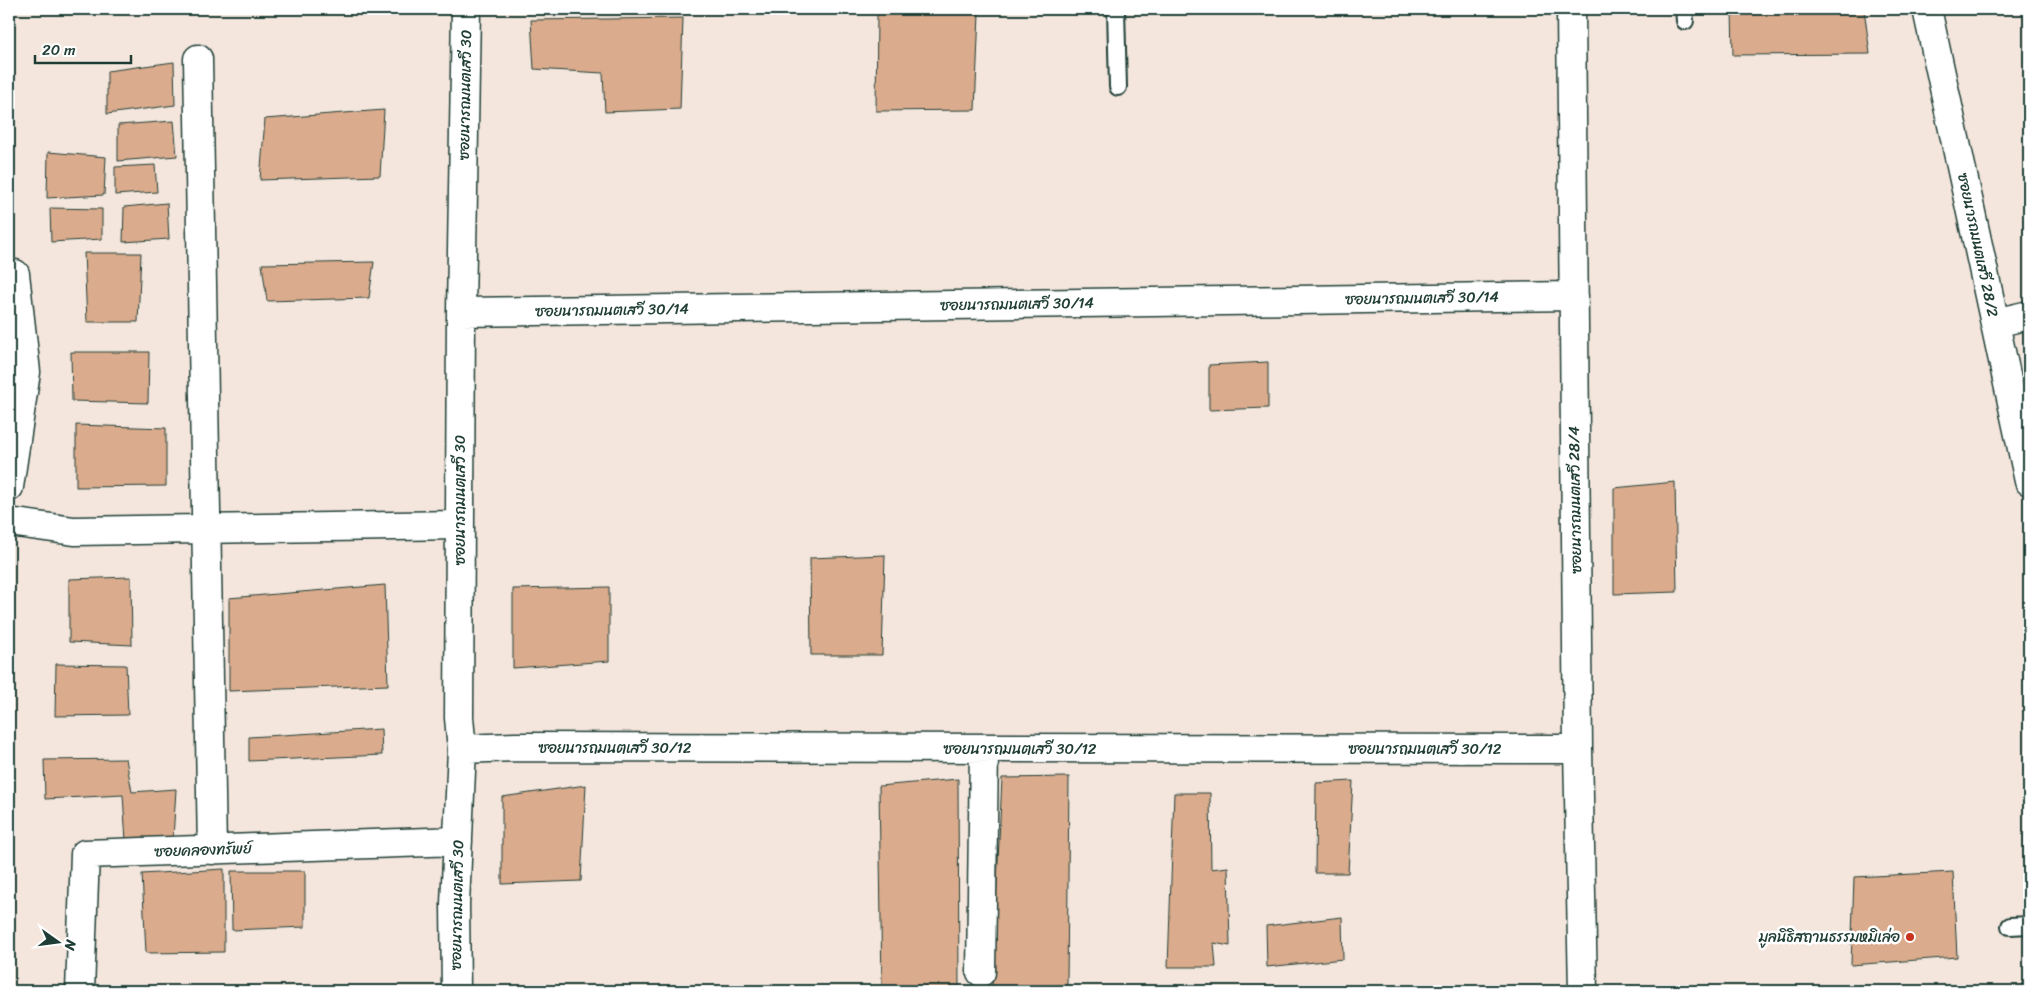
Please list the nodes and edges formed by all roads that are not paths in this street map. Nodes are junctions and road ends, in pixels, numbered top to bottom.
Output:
1 (466, 9) edge
2 (1116, 9) edge
3 (1571, 9) edge
4 (1927, 9) edge
5 (198, 59) dead end
6 (1118, 87) dead end
7 (15, 274) dead end
8 (1574, 296) junction
9 (461, 312) junction
10 (2029, 315) edge
11 (1995, 323) junction
12 (2029, 481) edge
13 (9, 487) edge
14 (9, 522) edge
15 (460, 525) junction
16 (206, 529) junction
17 (1578, 748) junction
18 (462, 749) junction
19 (984, 749) junction
20 (458, 841) junction
21 (212, 850) junction
22 (2029, 925) edge
23 (2010, 926) dead end
24 (981, 972) dead end
25 (80, 991) edge
26 (456, 991) edge
27 (1583, 991) edge

1 - 9 street, ซอยนารถมนตเสวี 30
2 - 6 lane
3 - 8 street, ซอยนารถมนตเสวี 28/4
4 - 11 street, ซอยนารถมนตเสวี 28/2
5 - 16 street
7 - 13 street
8 - 9 street, ซอยนารถมนตเสวี 30/14
8 - 17 street, ซอยนารถมนตเสวี 28/4
9 - 15 street, ซอยนารถมนตเสวี 30
10 - 11 street
11 - 12 street, ซอยนารถมนตเสวี 28/2
14 - 16 street
15 - 16 street
15 - 18 street, ซอยนารถมนตเสวี 30
16 - 21 street
17 - 19 street, ซอยนารถมนตเสวี 30/12
17 - 27 street, ซอยนารถมนตเสวี 28/4
18 - 19 street, ซอยนารถมนตเสวี 30/12
18 - 20 street, ซอยนารถมนตเสวี 30
19 - 24 street
20 - 21 street, ซอยคลองทรัพย์
20 - 26 street, ซอยนารถมนตเสวี 30
21 - 25 street, ซอยคลองทรัพย์
22 - 23 lane

